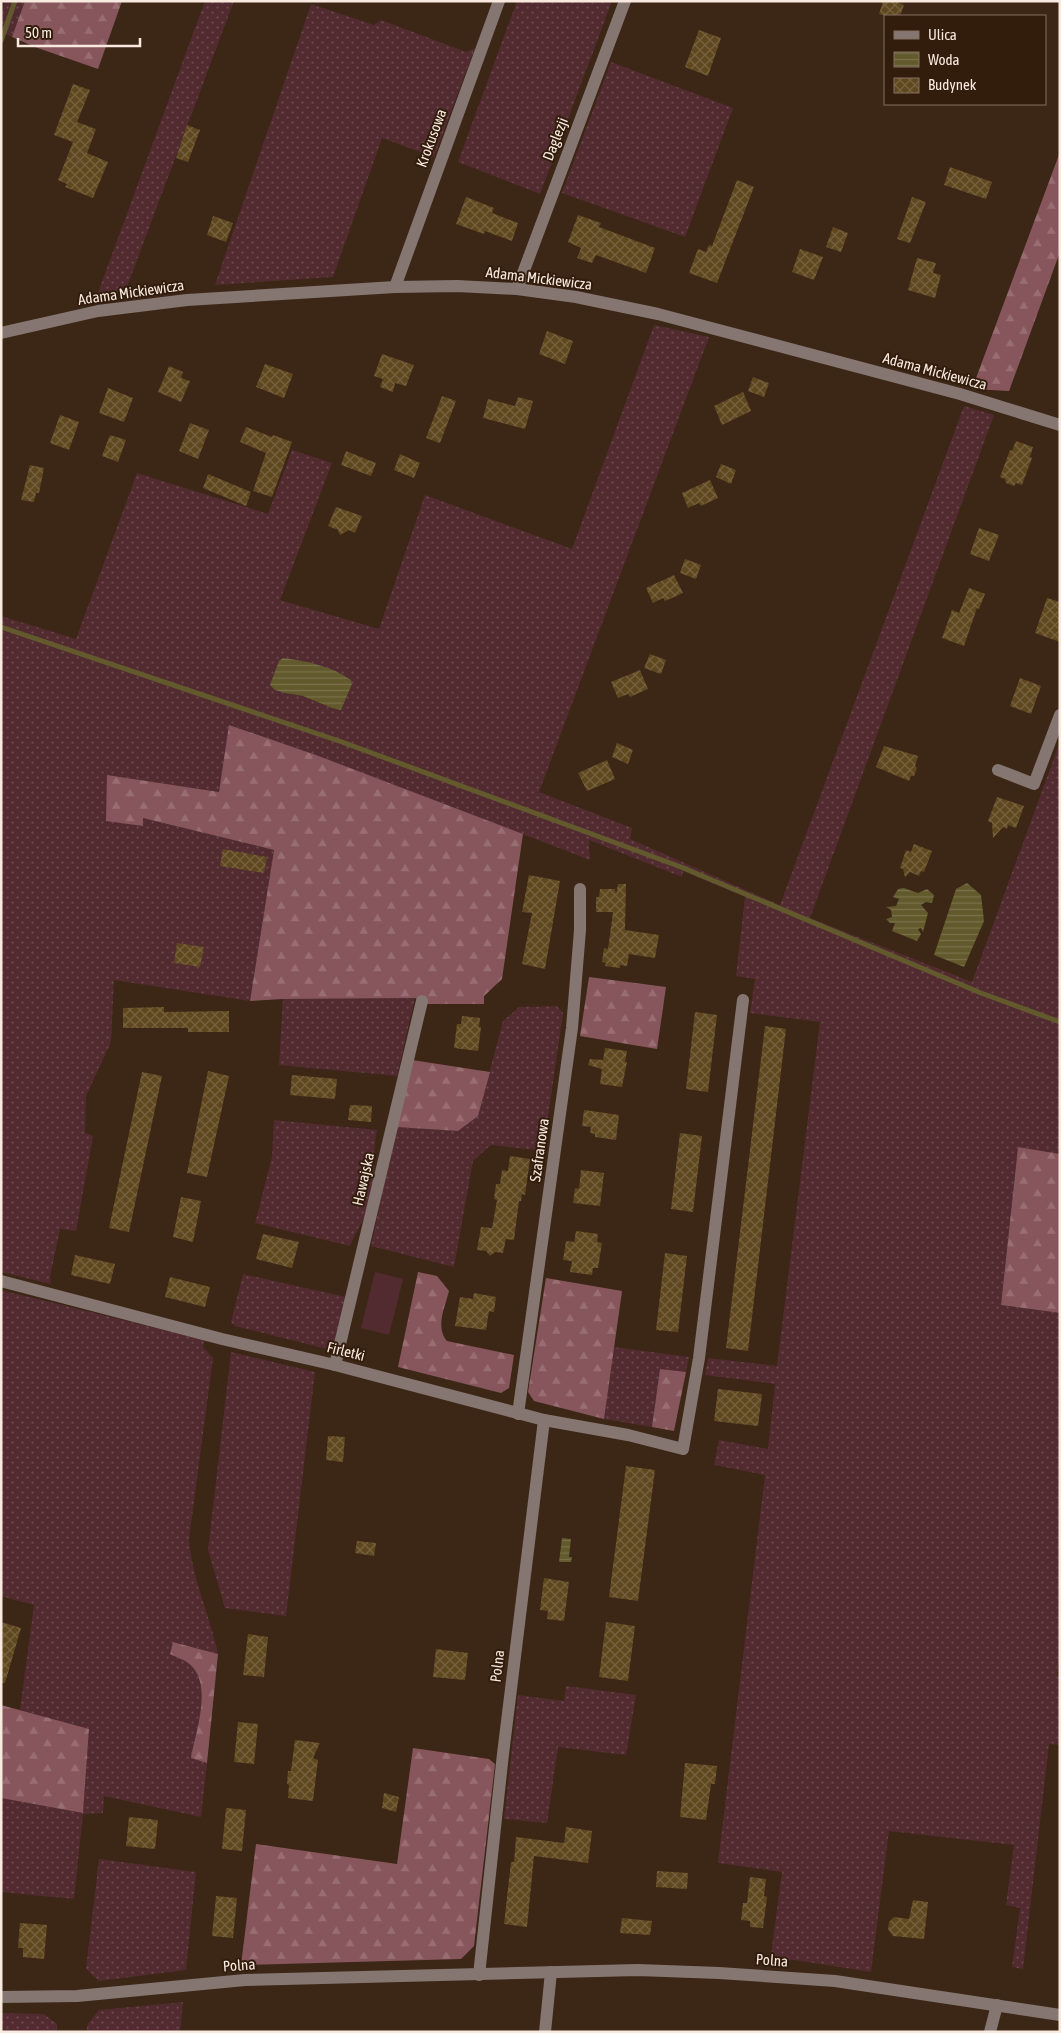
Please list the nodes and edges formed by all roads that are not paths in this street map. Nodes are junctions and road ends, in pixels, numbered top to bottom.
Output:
1 (499, 1) edge
2 (624, 1) edge
3 (395, 287) junction
4 (517, 289) junction
5 (1, 333) edge
6 (1060, 425) edge
7 (1060, 715) edge
8 (998, 770) dead end
9 (580, 889) dead end
10 (743, 1000) dead end
11 (422, 1001) dead end
12 (1, 1281) edge
13 (335, 1365) junction
14 (518, 1414) junction
15 (544, 1420) junction
16 (551, 1972) junction
17 (479, 1975) junction
18 (1, 1997) edge
19 (997, 2005) junction
20 (1060, 2015) edge
21 (545, 2032) edge
22 (990, 2032) edge

1 - 3 street, Krokusowa
2 - 4 street, Daglezji
3 - 4 street, Adama Mickiewicza
3 - 5 street, Adama Mickiewicza
4 - 6 street, Adama Mickiewicza
7 - 8 street
9 - 14 street, Szafranowa
10 - 15 street, Firletki
11 - 13 street, Hawajska
12 - 13 street, Firletki
13 - 14 street, Firletki
14 - 15 street, Firletki
15 - 17 street, Polna
16 - 17 street, Polna
16 - 19 street, Polna
16 - 21 street
17 - 18 street, Polna
19 - 20 street, Polna
19 - 22 street

